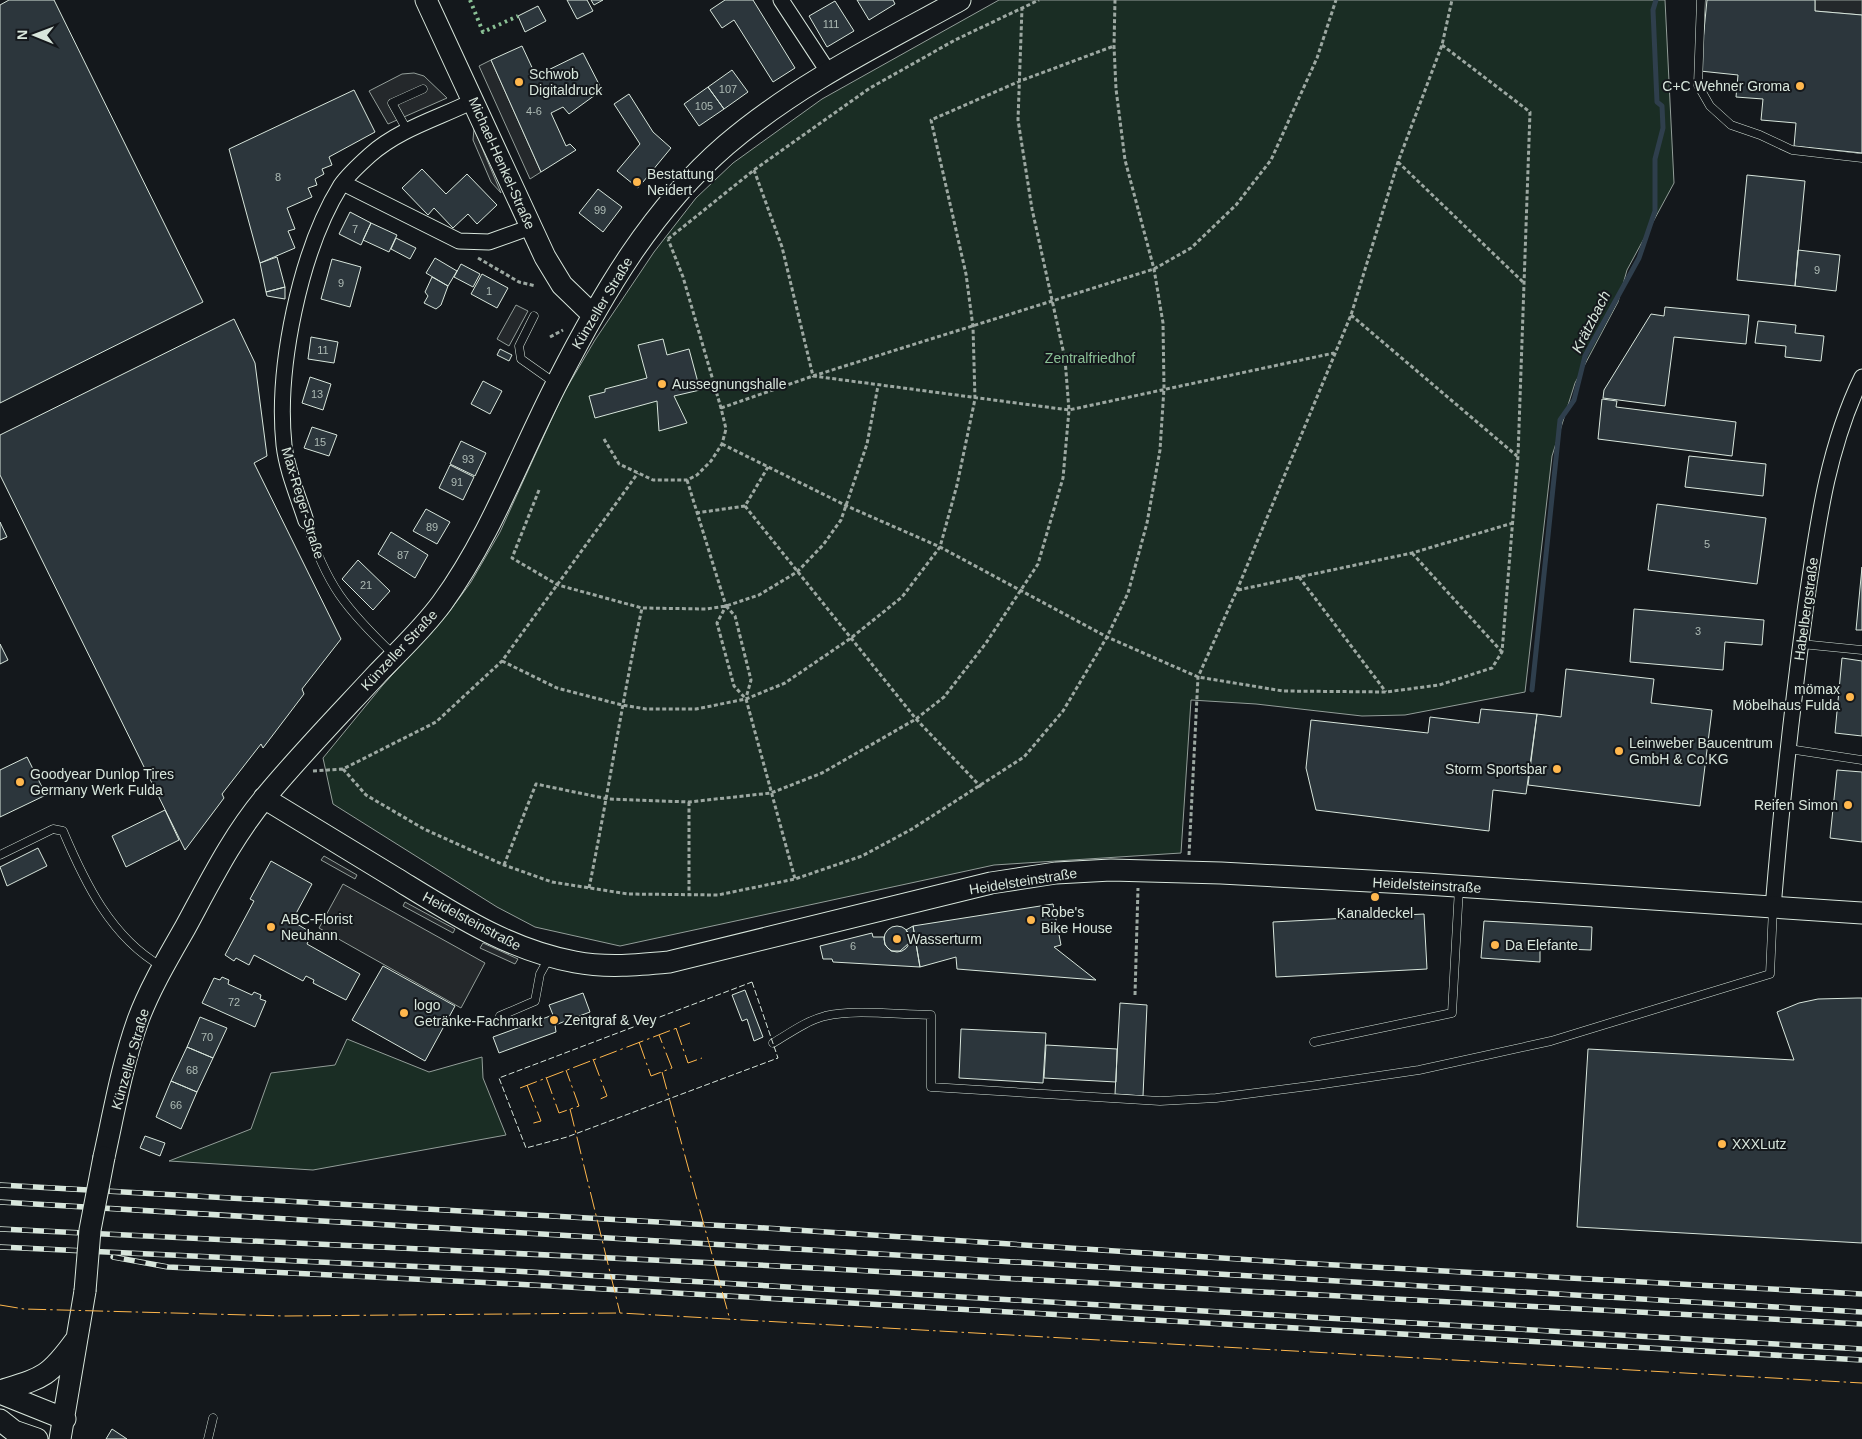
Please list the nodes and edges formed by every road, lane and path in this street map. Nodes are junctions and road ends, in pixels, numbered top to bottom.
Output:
1 (426, 0) edge
2 (781, 0) edge
3 (960, 0) edge
4 (1040, 0) edge
5 (1115, 0) edge
6 (1336, 0) edge
7 (1452, 0) edge
8 (1701, 0) edge
9 (1022, 8) junction
10 (1442, 45) junction
11 (1114, 46) junction
12 (829, 73) junction
13 (1020, 81) junction
14 (422, 89) dead end
15 (473, 101) junction
16 (407, 130) junction
17 (1862, 158) edge
18 (1398, 162) junction
19 (754, 170) junction
20 (343, 183) junction
21 (530, 227) junction
22 (665, 231) dead end
23 (668, 239) junction
24 (470, 254) dead end
25 (1154, 269) junction
26 (1524, 283) junction
27 (536, 286) dead end
28 (1054, 302) junction
29 (593, 315) junction
30 (1351, 315) junction
31 (534, 316) dead end
32 (973, 326) junction
33 (1334, 353) junction
34 (813, 376) junction
35 (1862, 377) edge
36 (556, 384) junction
37 (878, 386) junction
38 (1164, 388) junction
39 (975, 399) junction
40 (721, 408) junction
41 (1069, 410) junction
42 (604, 439) dead end
43 (722, 444) junction
44 (1518, 456) junction
45 (768, 467) junction
46 (638, 473) junction
47 (687, 480) junction
48 (539, 490) dead end
49 (745, 506) junction
50 (847, 506) junction
51 (696, 513) junction
52 (306, 521) joint
53 (1512, 523) junction
54 (940, 547) junction
55 (1412, 553) junction
56 (796, 572) junction
57 (1300, 577) junction
58 (558, 586) junction
59 (1020, 590) junction
60 (1237, 590) junction
61 (726, 606) junction
62 (642, 608) junction
63 (1107, 637) junction
64 (851, 638) junction
65 (1801, 644) junction
66 (1862, 650) edge
67 (1502, 652) junction
68 (394, 656) junction
69 (502, 661) junction
70 (1198, 677) junction
71 (1386, 692) junction
72 (746, 699) junction
73 (622, 705) junction
74 (916, 719) junction
75 (1789, 749) junction
76 (1862, 760) edge
77 (343, 769) junction
78 (312, 771) dead end
79 (981, 787) junction
80 (771, 793) junction
81 (264, 798) junction
82 (608, 799) junction
83 (689, 802) junction
84 (0, 855) edge
85 (1189, 858) dead end
86 (504, 865) junction
87 (795, 879) junction
88 (1138, 885) dead end
89 (1459, 886) junction
90 (589, 888) junction
91 (689, 895) junction
92 (1773, 908) junction
93 (1862, 913) edge
94 (550, 956) junction
95 (163, 967) junction
96 (1135, 995) dead end
97 (500, 1016) dead end
98 (1314, 1042) dead end
99 (773, 1043) dead end
100 (78, 1337) junction
101 (0, 1392) edge
102 (214, 1418) dead end
103 (0, 1420) edge
104 (62, 1429) edge
105 (37, 1439) edge
106 (208, 1439) edge

1 - 15 main road, Michael-Henkel-Straße
2 - 12 street
3 - 12 main road, Künzeller Straße
4 - 9 path
5 - 11 path
6 - 25 path
7 - 10 path
8 - 17 lane
9 - 13 path
9 - 19 path
10 - 18 path
10 - 26 path
11 - 13 path
11 - 25 path
12 - 29 main road, Künzeller Straße
13 - 28 path
13 - 32 path
14 - 16 lane
15 - 16 street, Max-Reger-Straße
15 - 21 main road, Michael-Henkel-Straße
16 - 20 street, Max-Reger-Straße
18 - 26 path
18 - 30 path
19 - 23 path
19 - 34 path
20 - 21 street
20 - 52 street, Max-Reger-Straße
21 - 29 main road, Michael-Henkel-Straße
22 - 23 path
23 - 40 path
24 - 27 path
25 - 28 path
25 - 38 path
26 - 44 path
28 - 32 path
28 - 41 path
29 - 36 main road, Künzeller Straße
30 - 33 path
30 - 44 path
31 - 36 lane
32 - 34 path
32 - 39 path
33 - 38 path
33 - 60 path
34 - 37 path
34 - 40 path
35 - 65 street, Habelbergstraße
36 - 68 main road, Künzeller Straße
37 - 39 path
37 - 50 path
38 - 41 path
38 - 63 path
39 - 41 path
39 - 54 path
40 - 43 path
41 - 59 path
42 - 46 path
43 - 45 path
43 - 47 path
44 - 53 path
45 - 49 path
45 - 50 path
46 - 47 path
46 - 58 path
47 - 51 path
48 - 58 path
49 - 51 path
49 - 56 path
50 - 54 path
50 - 56 path
51 - 61 path
52 - 68 lane, Max-Reger-Straße
53 - 55 path
53 - 67 path
54 - 59 path
54 - 64 path
55 - 57 path
55 - 67 path
56 - 61 path
56 - 64 path
57 - 60 path
57 - 71 path
58 - 62 path
58 - 69 path
59 - 63 path
59 - 74 path
60 - 70 path
61 - 62 path
61 - 72 path
61 - 72 path
62 - 73 path
63 - 70 path
63 - 79 path
64 - 72 path
64 - 74 path
65 - 66 lane
65 - 75 street, Habelbergstraße
67 - 71 path
68 - 81 main road, Künzeller Straße
69 - 73 path
69 - 77 path
70 - 71 path
70 - 85 path
72 - 73 path
72 - 80 path
73 - 82 path
74 - 79 path
74 - 80 path
75 - 76 lane
75 - 92 street, Habelbergstraße
77 - 78 path
77 - 86 path
79 - 87 path
80 - 83 path
80 - 87 path
81 - 94 main road, Heidelsteinstraße
81 - 95 main road, Künzeller Straße
82 - 83 path
82 - 86 path
82 - 90 path
83 - 91 path
84 - 95 lane
86 - 90 path
87 - 91 path
88 - 96 path
89 - 92 main road, Heidelsteinstraße
89 - 94 main road, Heidelsteinstraße
89 - 98 lane
90 - 91 path
92 - 93 main road, Heidelsteinstraße
92 - 99 lane
94 - 97 lane
95 - 100 main road, Künzeller Straße, bridge
100 - 101 main road
100 - 104 main road, Künzeller Straße
101 - 104 main road
102 - 106 lane
103 - 105 main road

